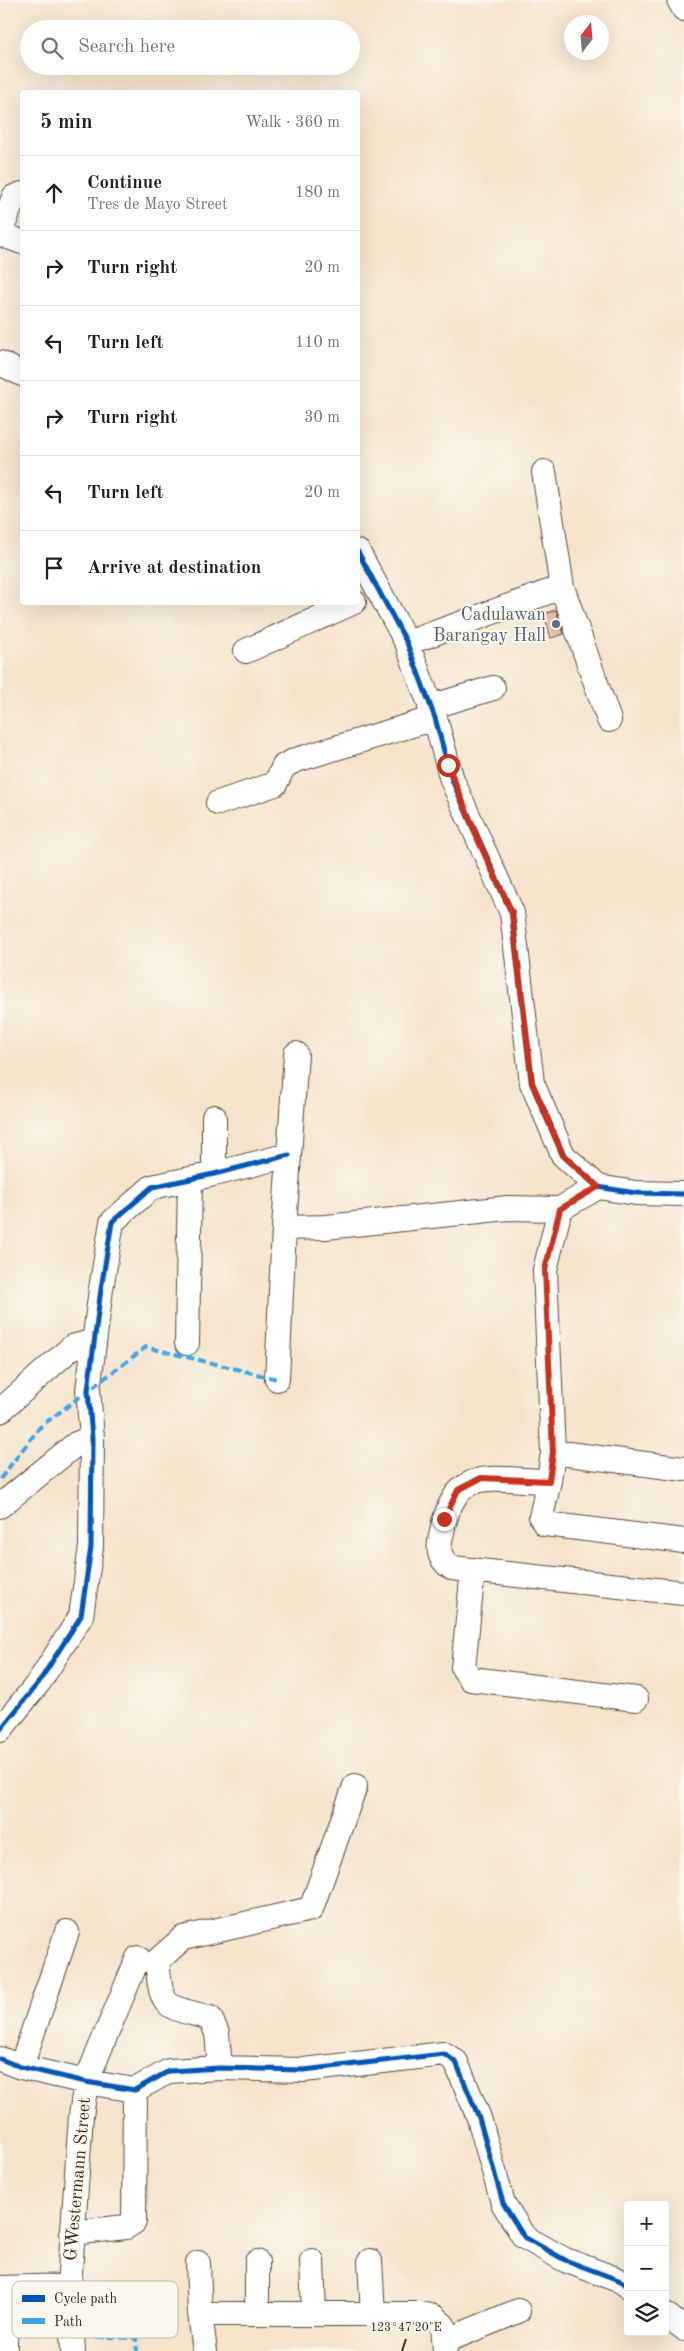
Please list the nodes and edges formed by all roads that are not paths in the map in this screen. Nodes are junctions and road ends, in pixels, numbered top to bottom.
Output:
1 (679, 0) edge
2 (684, 9) edge
3 (20, 195) edge
4 (0, 234) edge
5 (20, 241) edge
6 (0, 363) edge
7 (20, 373) edge
8 (544, 472) dead end
9 (360, 556) edge
10 (562, 587) junction
11 (379, 591) junction
12 (360, 600) edge
13 (349, 605) edge
14 (407, 643) junction
15 (246, 651) dead end
16 (493, 688) dead end
17 (433, 712) junction
18 (609, 720) dead end
19 (218, 802) dead end
20 (296, 1054) dead end
21 (214, 1117) dead end
22 (289, 1155) junction
23 (214, 1174) junction
24 (190, 1179) junction
25 (598, 1187) junction
26 (684, 1194) edge
27 (560, 1209) junction
28 (284, 1228) junction
29 (94, 1341) junction
30 (187, 1343) dead end
31 (277, 1379) dead end
32 (0, 1411) edge
33 (92, 1438) junction
34 (553, 1452) junction
35 (684, 1469) edge
36 (549, 1481) junction
37 (0, 1506) edge
38 (684, 1541) edge
39 (473, 1570) junction
40 (684, 1594) edge
41 (636, 1699) dead end
42 (0, 1730) edge
43 (355, 1786) dead end
44 (67, 1932) dead end
45 (138, 1958) dead end
46 (10, 2063) edge
47 (220, 2068) junction
48 (86, 2082) junction
49 (135, 2090) junction
50 (72, 2232) junction
51 (370, 2261) dead end
52 (257, 2262) dead end
53 (312, 2262) dead end
54 (198, 2263) dead end
55 (70, 2281) edge
56 (624, 2283) edge
57 (2, 2288) edge
58 (518, 2311) dead end
59 (200, 2314) junction
60 (257, 2314) junction
61 (314, 2314) junction
62 (373, 2314) junction
63 (669, 2317) edge
64 (684, 2329) edge
65 (72, 2338) edge
66 (445, 2346) edge
67 (4, 2351) edge
68 (72, 2351) edge
69 (205, 2351) edge

1 - 2 street
3 - 4 street
4 - 5 street
6 - 7 street
8 - 10 street
9 - 11 street
10 - 14 street
10 - 18 street
11 - 12 street
11 - 14 street
13 - 15 street
14 - 17 street
16 - 17 street
17 - 19 street
17 - 25 street
20 - 22 street
21 - 23 street
22 - 23 street
22 - 28 street
23 - 24 street
24 - 29 street
24 - 30 street
25 - 26 street
25 - 27 street
27 - 28 street
27 - 34 street
28 - 31 street
29 - 32 street
29 - 33 street
33 - 37 street
33 - 42 street
34 - 35 street
34 - 36 street
36 - 38 street
36 - 39 street
39 - 40 street
39 - 41 street
43 - 47 street
44 - 46 street
45 - 48 street, GWestermann Street
46 - 48 street
47 - 49 street
47 - 56 street
48 - 49 street
48 - 50 street, GWestermann Street
49 - 50 street
50 - 55 street, GWestermann Street
51 - 62 street
52 - 60 street
53 - 61 street
54 - 59 street
57 - 67 street
58 - 66 street
59 - 60 street
59 - 69 street
60 - 61 street
61 - 62 street
62 - 66 street
63 - 64 street
65 - 68 street, GWestermann Street

